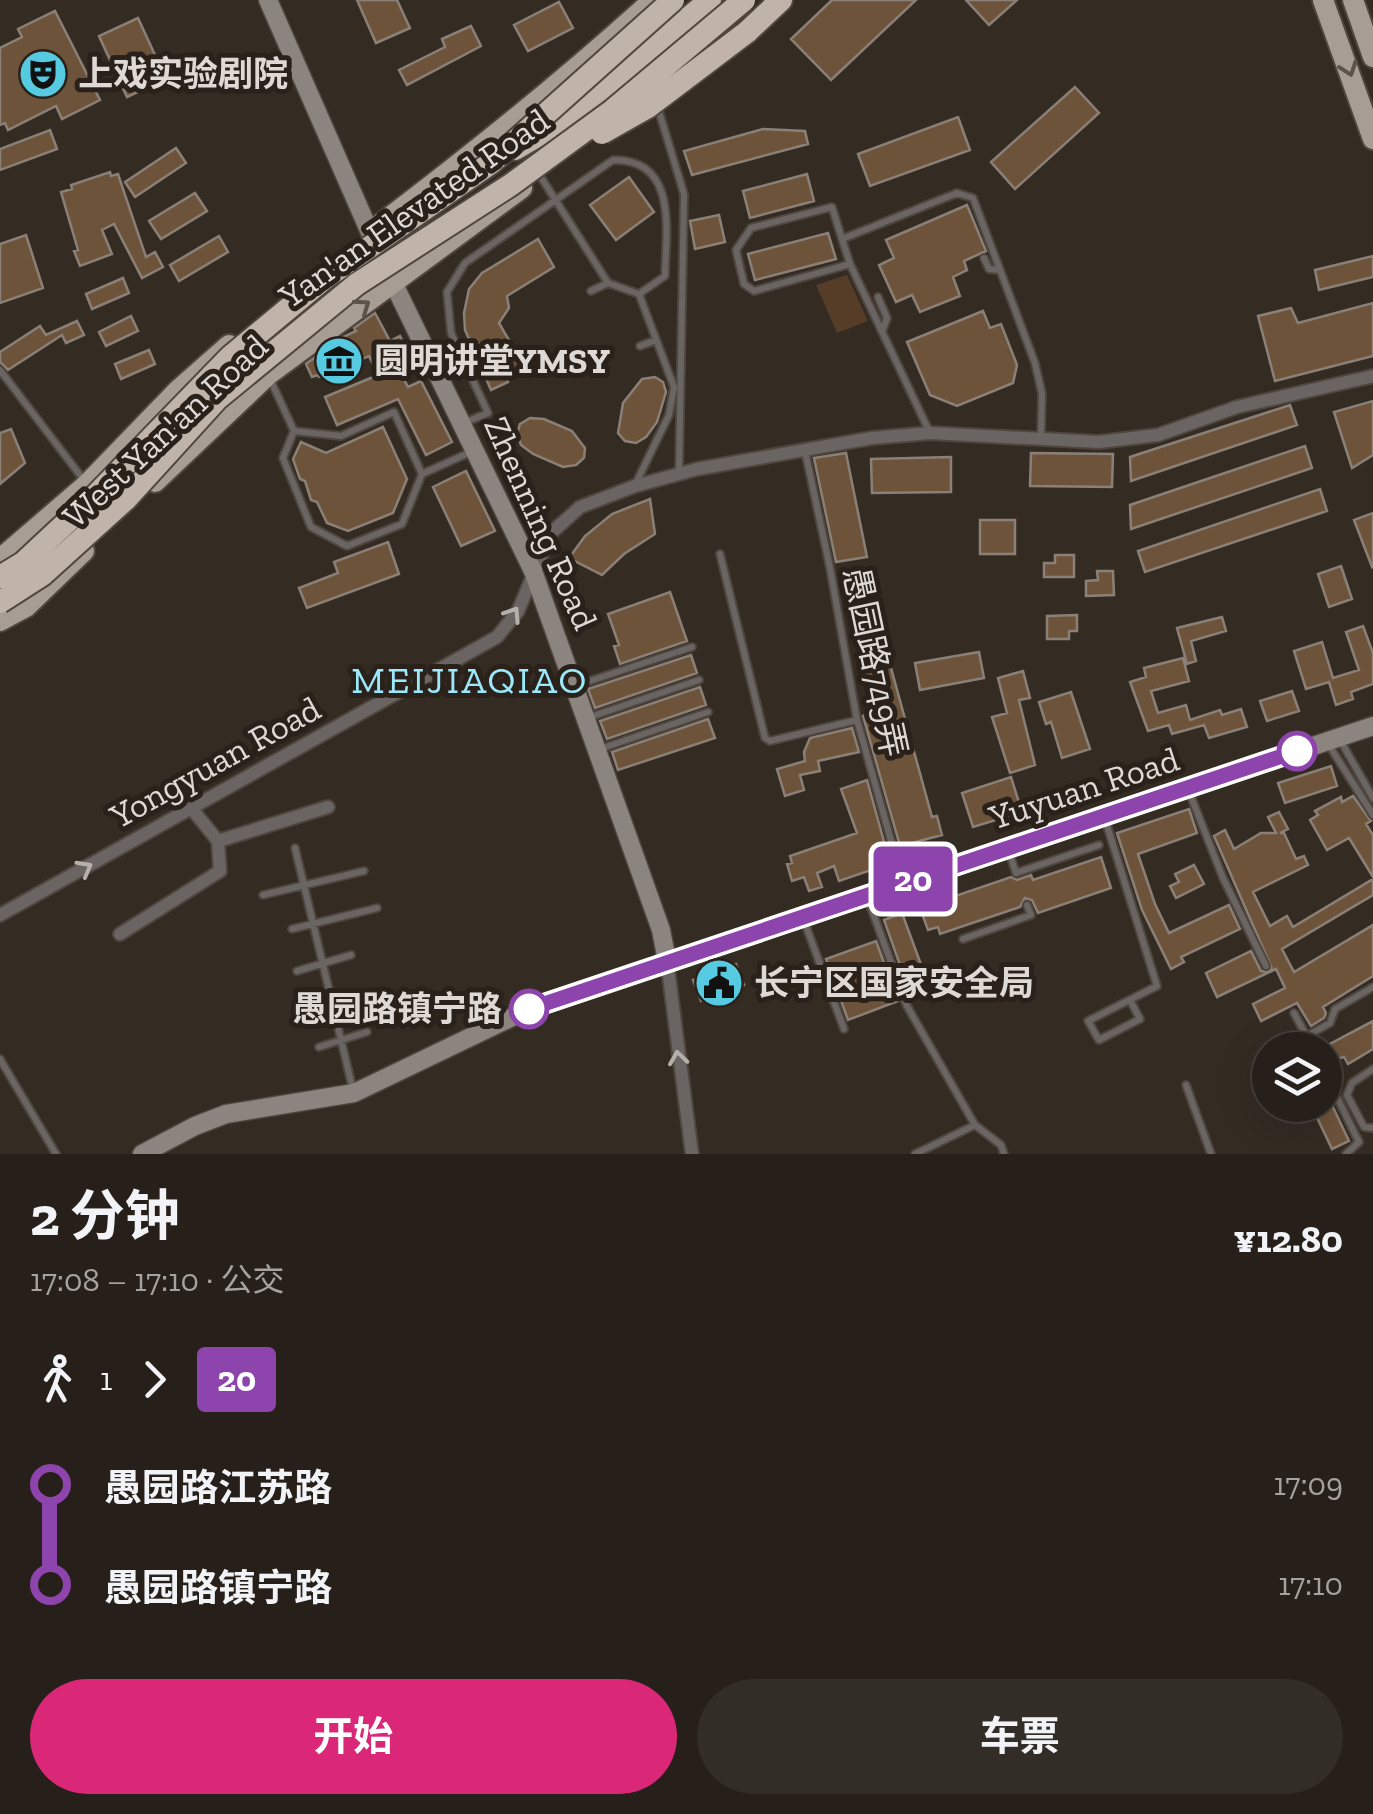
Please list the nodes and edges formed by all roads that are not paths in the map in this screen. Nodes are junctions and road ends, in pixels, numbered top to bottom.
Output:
1 (268, 0) edge
2 (653, 0) edge
3 (673, 0) edge
4 (694, 0) edge
5 (710, 0) edge
6 (744, 0) edge
7 (758, 0) edge
8 (781, 0) edge
9 (1323, 0) edge
10 (1353, 0) edge
11 (612, 38) junction
12 (1373, 56) edge
13 (627, 57) junction
14 (652, 85) junction
15 (1373, 139) edge
16 (492, 163) junction
17 (540, 174) junction
18 (512, 184) junction
19 (557, 202) junction
20 (842, 239) junction
21 (373, 240) junction
22 (984, 258) dead end
23 (850, 264) junction
24 (999, 270) junction
25 (608, 282) junction
26 (394, 284) junction
27 (591, 291) dead end
28 (639, 294) junction
29 (878, 297) dead end
30 (882, 332) junction
31 (656, 340) junction
32 (640, 346) dead end
33 (0, 370) edge
34 (268, 375) junction
35 (1373, 376) edge
36 (463, 424) junction
37 (294, 431) junction
38 (930, 433) junction
39 (1041, 438) junction
40 (475, 450) junction
41 (804, 450) junction
42 (422, 474) junction
43 (679, 474) junction
44 (87, 484) junction
45 (634, 486) junction
46 (720, 554) dead end
47 (0, 558) edge
48 (532, 571) junction
49 (0, 577) edge
50 (0, 602) edge
51 (0, 621) edge
52 (692, 647) dead end
53 (699, 680) dead end
54 (575, 686) junction
55 (708, 712) dead end
56 (587, 718) junction
57 (857, 720) junction
58 (1373, 726) edge
59 (1332, 739) junction
60 (598, 750) junction
61 (1188, 788) junction
62 (1373, 798) edge
63 (328, 807) dead end
64 (192, 810) junction
65 (1104, 815) junction
66 (1373, 815) edge
67 (218, 840) junction
68 (1100, 844) dead end
69 (295, 848) dead end
70 (1007, 848) junction
71 (364, 870) dead end
72 (903, 883) junction
73 (303, 887) junction
74 (263, 895) dead end
75 (866, 895) junction
76 (1028, 905) dead end
77 (377, 908) dead end
78 (0, 915) edge
79 (802, 917) junction
80 (312, 924) junction
81 (292, 929) dead end
82 (120, 934) dead end
83 (964, 938) dead end
84 (351, 956) dead end
85 (667, 961) junction
86 (322, 964) junction
87 (1266, 966) dead end
88 (298, 971) dead end
89 (1373, 987) edge
90 (358, 996) dead end
91 (1130, 1000) junction
92 (332, 1003) junction
93 (302, 1012) dead end
94 (1294, 1013) dead end
95 (844, 1029) dead end
96 (367, 1032) dead end
97 (1305, 1032) edge
98 (1314, 1032) edge
99 (341, 1040) junction
100 (318, 1047) dead end
101 (0, 1059) edge
102 (1373, 1070) edge
103 (1186, 1085) dead end
104 (354, 1093) junction
105 (1342, 1109) edge
106 (975, 1125) junction
107 (1373, 1128) edge
108 (1346, 1153) edge
109 (56, 1154) edge
110 (142, 1154) edge
111 (692, 1154) edge
112 (915, 1154) edge
113 (1004, 1154) edge
114 (1210, 1154) edge

1 - 21 main road, Zhenning Road
2 - 11 main road
3 - 16 highway, bridge
4 - 13 main road, West Yan'an Road
5 - 16 highway, Yan'an Elevated Road, bridge
6 - 18 highway, Yan'an Elevated Road, bridge
7 - 14 main road, West Yan'an Road
8 - 18 highway, bridge
9 -> 15 main road
10 - 12 main road
11 - 13 main road
11 - 21 main road
13 - 21 main road, West Yan'an Road
14 - 17 main road, West Yan'an Road
14 - 43 lane
16 - 49 highway, Yan'an Elevated Road, bridge
17 - 19 lane
17 - 26 main road, West Yan'an Road
18 - 50 highway, Yan'an Elevated Road, bridge
19 - 25 lane
19 - 28 lane
19 - 36 lane
20 - 23 lane
20 - 23 lane
20 - 24 lane
21 - 26 main road, Zhenning Road
21 - 44 main road, West Yan'an Road
22 - 24 lane
23 - 30 lane
24 - 39 lane
25 - 27 lane
25 - 28 lane
34 -> 26 main road, West Yan'an Road
26 - 36 main road, Zhenning Road
28 - 31 lane
29 - 30 lane
30 - 38 lane
31 - 32 lane
31 - 45 lane
33 - 44 lane
34 - 37 lane
34 - 51 main road, West Yan'an Road
35 - 39 street, Yongyuan Road
36 - 40 main road, Zhenning Road
37 - 42 lane
37 - 42 lane
38 - 39 street, Yongyuan Road
38 - 41 street, Yongyuan Road
40 - 42 lane
40 - 48 main road, Zhenning Road
41 - 43 street, Yongyuan Road
41 - 57 lane, 愚园路749弄
43 - 45 street, Yongyuan Road
44 - 47 main road, West Yan'an Road
45 - 48 street, Yongyuan Road
46 - 57 lane
48 - 54 main road, Zhenning Road
64 -> 48 street, Yongyuan Road
52 - 54 lane
53 - 56 lane
54 - 56 main road, Zhenning Road
55 - 60 lane
56 - 60 main road, Zhenning Road
57 - 72 lane, 愚园路749弄
58 - 59 main road, Yuyuan Road
59 - 61 main road, Yuyuan Road
59 - 62 lane
59 - 66 lane
60 - 85 main road, Zhenning Road
61 - 65 main road, Yuyuan Road
61 - 87 lane
63 - 67 street
64 - 67 street
78 -> 64 street, Yongyuan Road
65 - 70 main road, Yuyuan Road
65 - 91 lane
67 - 82 street
68 - 70 lane
69 - 73 lane
70 - 72 main road, Yuyuan Road
71 - 73 lane
72 - 75 main road, Yuyuan Road
73 - 74 lane
73 - 80 lane
75 - 79 main road, Yuyuan Road
75 - 106 lane
76 - 83 lane
77 - 80 lane
79 - 85 main road, Yuyuan Road
79 - 95 lane
80 - 81 lane
80 - 86 lane
84 - 86 lane
85 - 104 main road, Yuyuan Road
111 -> 85 street, Zhenning Road
86 - 88 lane
86 - 92 lane
89 - 98 lane
90 - 92 lane
91 - 91 lane
92 - 93 lane
92 - 99 lane
94 - 97 lane
96 - 99 lane
99 - 100 lane
99 - 104 lane
101 - 109 lane
102 - 107 lane
103 - 114 lane
104 - 110 main road, Yuyuan Road
105 - 108 lane
106 - 112 lane
106 - 113 lane

